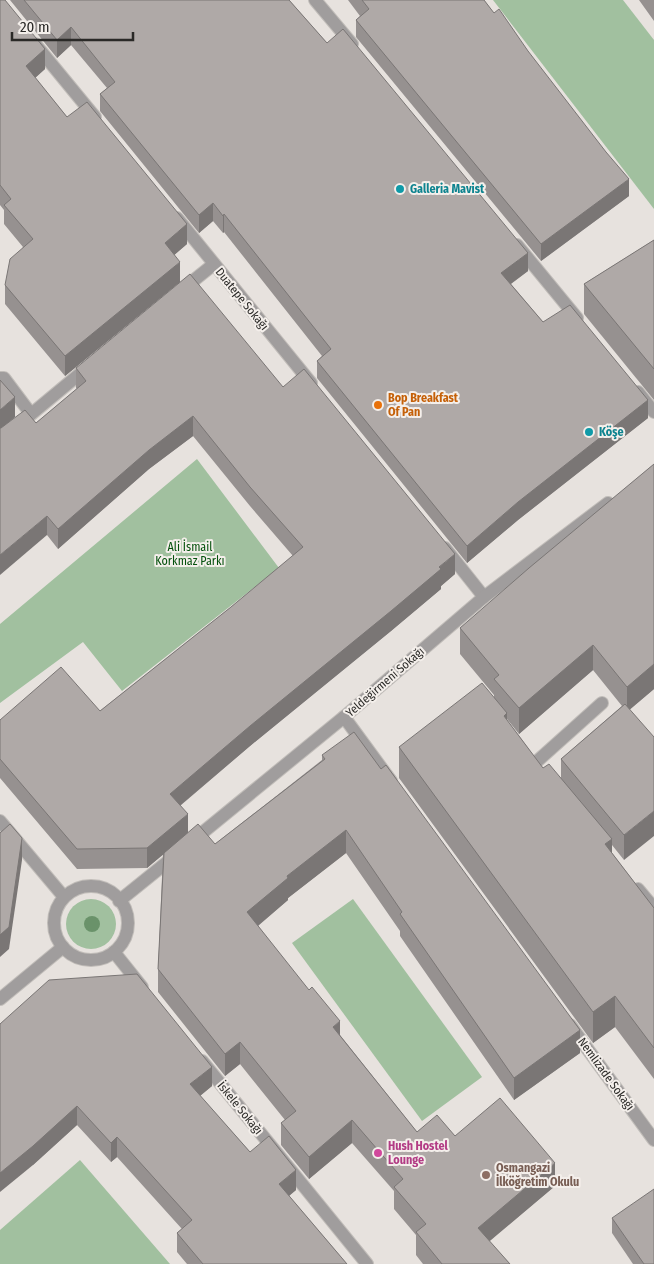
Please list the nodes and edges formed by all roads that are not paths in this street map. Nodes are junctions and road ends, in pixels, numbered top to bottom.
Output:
1 (315, 0) edge
2 (25, 32) edge
3 (359, 53) edge
4 (101, 124) edge
5 (170, 210) edge
6 (510, 236) edge
7 (214, 264) junction
8 (176, 295) edge
9 (585, 328) edge
10 (100, 358) edge
11 (0, 378) edge
12 (629, 381) edge
13 (321, 395) edge
14 (654, 412) edge
15 (31, 414) junction
16 (0, 440) edge
17 (615, 497) edge
18 (434, 535) edge
19 (484, 597) junction
20 (602, 703) dead end
21 (344, 717) junction
22 (534, 764) edge
23 (397, 789) edge
24 (0, 821) edge
25 (629, 877) edge
26 (64, 897) junction
27 (119, 901) junction
28 (654, 908) edge
29 (63, 947) junction
30 (114, 952) junction
31 (151, 998) edge
32 (0, 999) edge
33 (560, 1012) edge
34 (194, 1051) edge
35 (654, 1140) edge
36 (367, 1264) edge

1 - 3 street
2 - 4 street
5 - 7 street, Duatepe Sokağı
6 - 9 street
7 - 8 street
7 - 13 street, Duatepe Sokağı
10 - 15 street
11 - 15 street
12 - 14 street
15 - 16 street
17 - 19 street, Yeldeğirmeni Sokağı
18 - 19 street
19 - 21 street, Yeldeğirmeni Sokağı
20 - 22 street
21 - 23 street
21 - 27 street, Yeldeğirmeni Sokağı
24 - 26 street
25 - 28 street
26 - 27 street
26 - 29 street
27 - 30 street
29 - 30 street
29 - 32 street
30 - 31 street
33 - 35 street, Nemlizade Sokağı
34 - 36 street, İskele Sokağı

